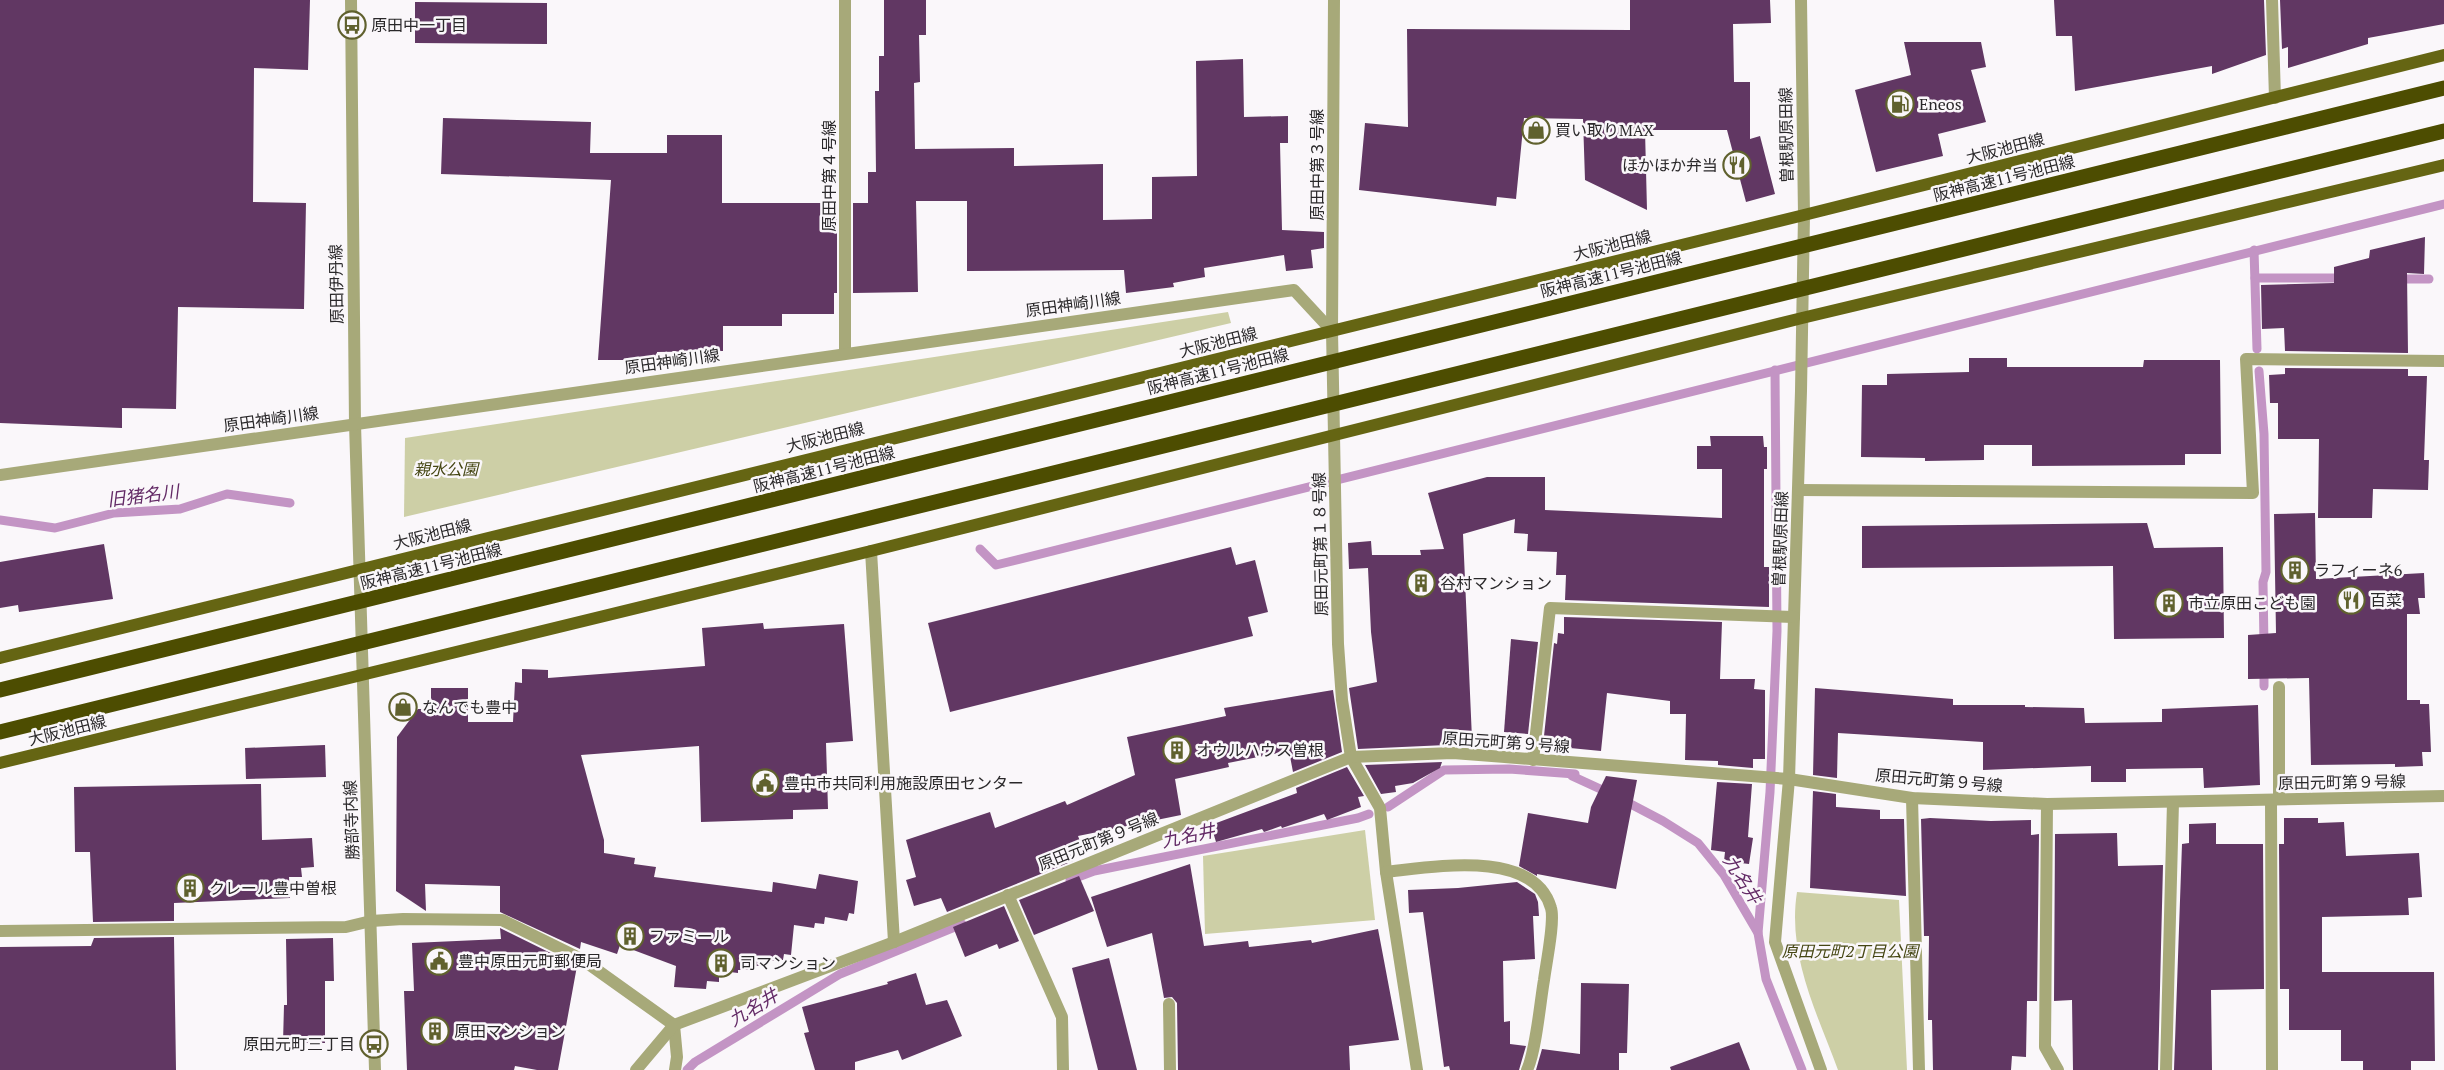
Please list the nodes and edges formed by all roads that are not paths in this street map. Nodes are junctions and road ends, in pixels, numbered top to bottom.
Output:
1 (351, 0) edge
2 (846, 0) edge
3 (1334, 0) edge
4 (1801, 0) edge
5 (2272, 0) edge
6 (2444, 55) edge
7 (2444, 88) edge
8 (2275, 98) junction
9 (2444, 131) edge
10 (2444, 165) edge
11 (1804, 215) junction
12 (1802, 318) junction
13 (1332, 331) junction
14 (845, 353) junction
15 (2444, 361) edge
16 (355, 424) junction
17 (1334, 434) junction
18 (0, 475) edge
19 (1798, 490) junction
20 (871, 551) junction
21 (359, 568) junction
22 (1783, 617) junction
23 (0, 658) edge
24 (362, 676) junction
25 (2279, 687) dead end
26 (0, 690) edge
27 (0, 732) edge
28 (1351, 757) junction
29 (1533, 760) junction
30 (0, 763) edge
31 (1777, 778) junction
32 (2444, 796) edge
33 (1912, 798) junction
34 (2275, 800) junction
35 (2173, 802) junction
36 (2047, 804) junction
37 (1386, 872) junction
38 (1008, 894) junction
39 (371, 921) junction
40 (0, 931) edge
41 (894, 942) junction
42 (1169, 1004) dead end
43 (674, 1025) junction
44 (375, 1070) edge
45 (636, 1070) edge
46 (675, 1070) edge
47 (1063, 1070) edge
48 (1170, 1070) edge
49 (1417, 1070) edge
50 (1528, 1070) edge
51 (1821, 1070) edge
52 (1919, 1070) edge
53 (2058, 1070) edge
54 (2166, 1070) edge
55 (2272, 1070) edge

1 - 16 street, 原田伊丹線
2 - 14 street, 原田中第４号線
3 - 13 street, 原田中第３号線
4 - 11 street, 曽根駅原田線
5 - 8 street
6 - 8 main road, 大阪池田線
7 - 26 highway, 阪神高速11号池田線, bridge
8 - 11 main road, 大阪池田線
9 - 27 highway, bridge
10 - 12 main road, 大阪池田線
11 - 12 street, 曽根駅原田線
11 - 13 main road, 大阪池田線
12 - 17 main road, 大阪池田線
12 - 19 street, 曽根駅原田線
13 - 14 street, 原田神崎川線
13 - 17 street, 原田元町第１８号線
13 - 21 main road, 大阪池田線
14 - 16 street, 原田神崎川線
15 - 19 street
16 - 18 street, 原田神崎川線
16 - 21 street, 原田伊丹線
17 - 20 main road, 大阪池田線
17 - 28 street, 原田元町第１８号線
19 - 22 street, 曽根駅原田線
20 - 24 main road, 大阪池田線
20 - 41 street
21 - 23 main road, 大阪池田線
21 - 24 street, 勝部寺内線
22 - 29 street
22 - 31 street, 曽根駅原田線
24 - 30 main road, 大阪池田線
24 - 39 street, 勝部寺内線
25 - 34 street
28 - 29 street, 原田元町第９号線
28 - 37 street
28 - 38 street, 原田元町第９号線
29 - 31 street, 原田元町第９号線
31 - 33 street, 原田元町第９号線
31 - 51 street, 曽根駅原田線
32 - 34 street, 原田元町第９号線
33 - 36 street, 原田元町第９号線
33 - 52 street
34 - 35 street, 原田元町第９号線
34 - 55 street
35 - 36 street, 原田元町第９号線
35 - 54 street
36 - 53 street
37 - 49 street
37 - 50 street
38 - 41 street, 原田元町第９号線
38 - 47 street
39 - 40 street
39 - 43 street
39 - 44 street, 勝部寺内線
41 - 43 street, 原田元町第９号線
42 - 48 street
43 - 45 street, 原田元町第９号線
43 - 46 street

